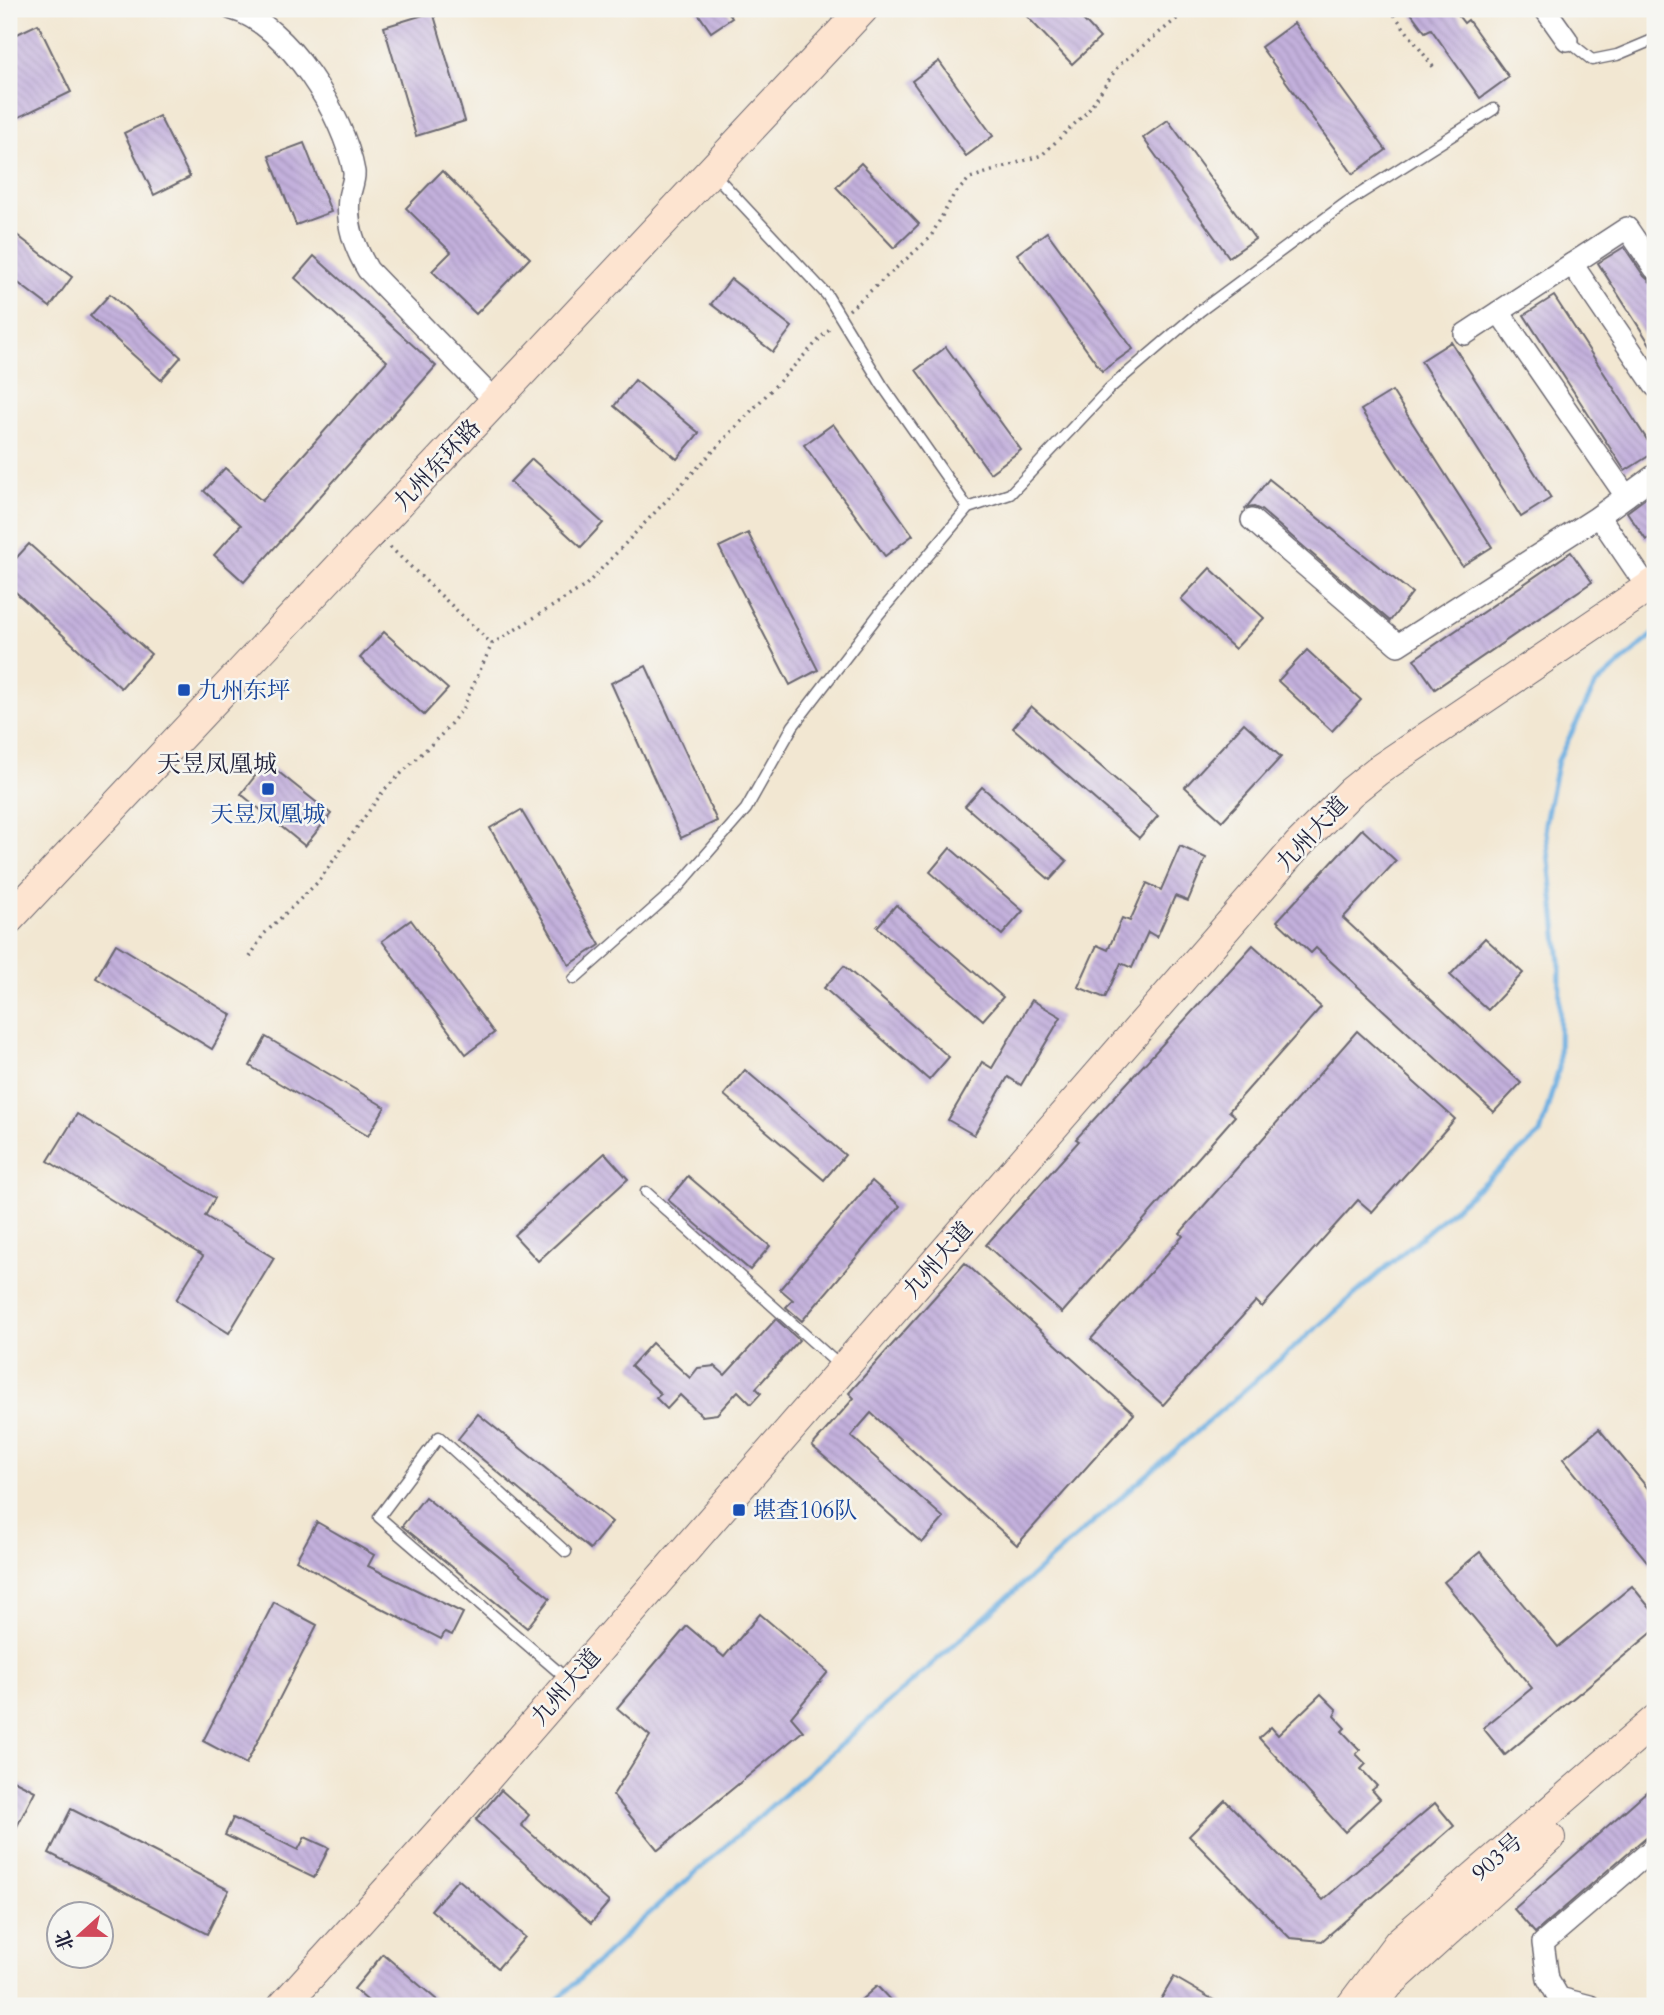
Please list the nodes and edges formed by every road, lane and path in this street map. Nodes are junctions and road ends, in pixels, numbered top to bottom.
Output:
1 (233, 9) edge
2 (861, 9) edge
3 (1189, 9) edge
4 (1390, 9) edge
5 (1545, 9) edge
6 (1655, 38) edge
7 (1567, 40) joint
8 (1434, 68) dead end
9 (1494, 109) dead end
10 (711, 171) junction
11 (1572, 264) junction
12 (1655, 270) edge
13 (1499, 312) junction
14 (841, 317) junction
15 (1465, 334) dead end
16 (1655, 386) edge
17 (496, 402) junction
18 (1655, 475) edge
19 (1626, 496) junction
20 (968, 508) junction
21 (1599, 516) junction
22 (1252, 520) dead end
23 (374, 531) junction
24 (1653, 592) edge
25 (492, 644) junction
26 (9, 919) edge
27 (250, 957) dead end
28 (574, 979) dead end
29 (646, 1192) dead end
30 (843, 1368) junction
31 (566, 1552) dead end
32 (570, 1682) junction
33 (1655, 1720) edge
34 (1655, 1741) edge
35 (1655, 1847) edge
36 (283, 2006) edge
37 (303, 2006) edge
38 (1351, 2006) edge
39 (1373, 2006) edge
40 (1590, 2006) edge

1 - 17 street
2 - 10 main road, 九州东环路
3 - 14 path
4 - 8 path
5 - 7 street
6 - 7 lane
9 - 20 lane
10 - 14 lane
10 - 17 main road, 九州东环路
11 - 12 street
11 - 13 street
11 - 16 street
13 - 15 street
13 - 19 street
14 - 20 lane
14 - 25 path
17 - 23 main road, 九州东环路
18 - 19 street
19 - 21 street
20 - 28 lane
21 - 22 street
21 - 24 street
23 - 25 path
23 - 26 main road, 九州东环路
24 - 30 main road, 九州大道
24 - 37 main road
25 - 27 path
29 - 30 lane
30 - 32 main road, 九州大道
31 - 32 lane
32 - 36 main road, 九州大道
33 - 38 main road, 903号
34 - 39 main road
35 - 40 street

